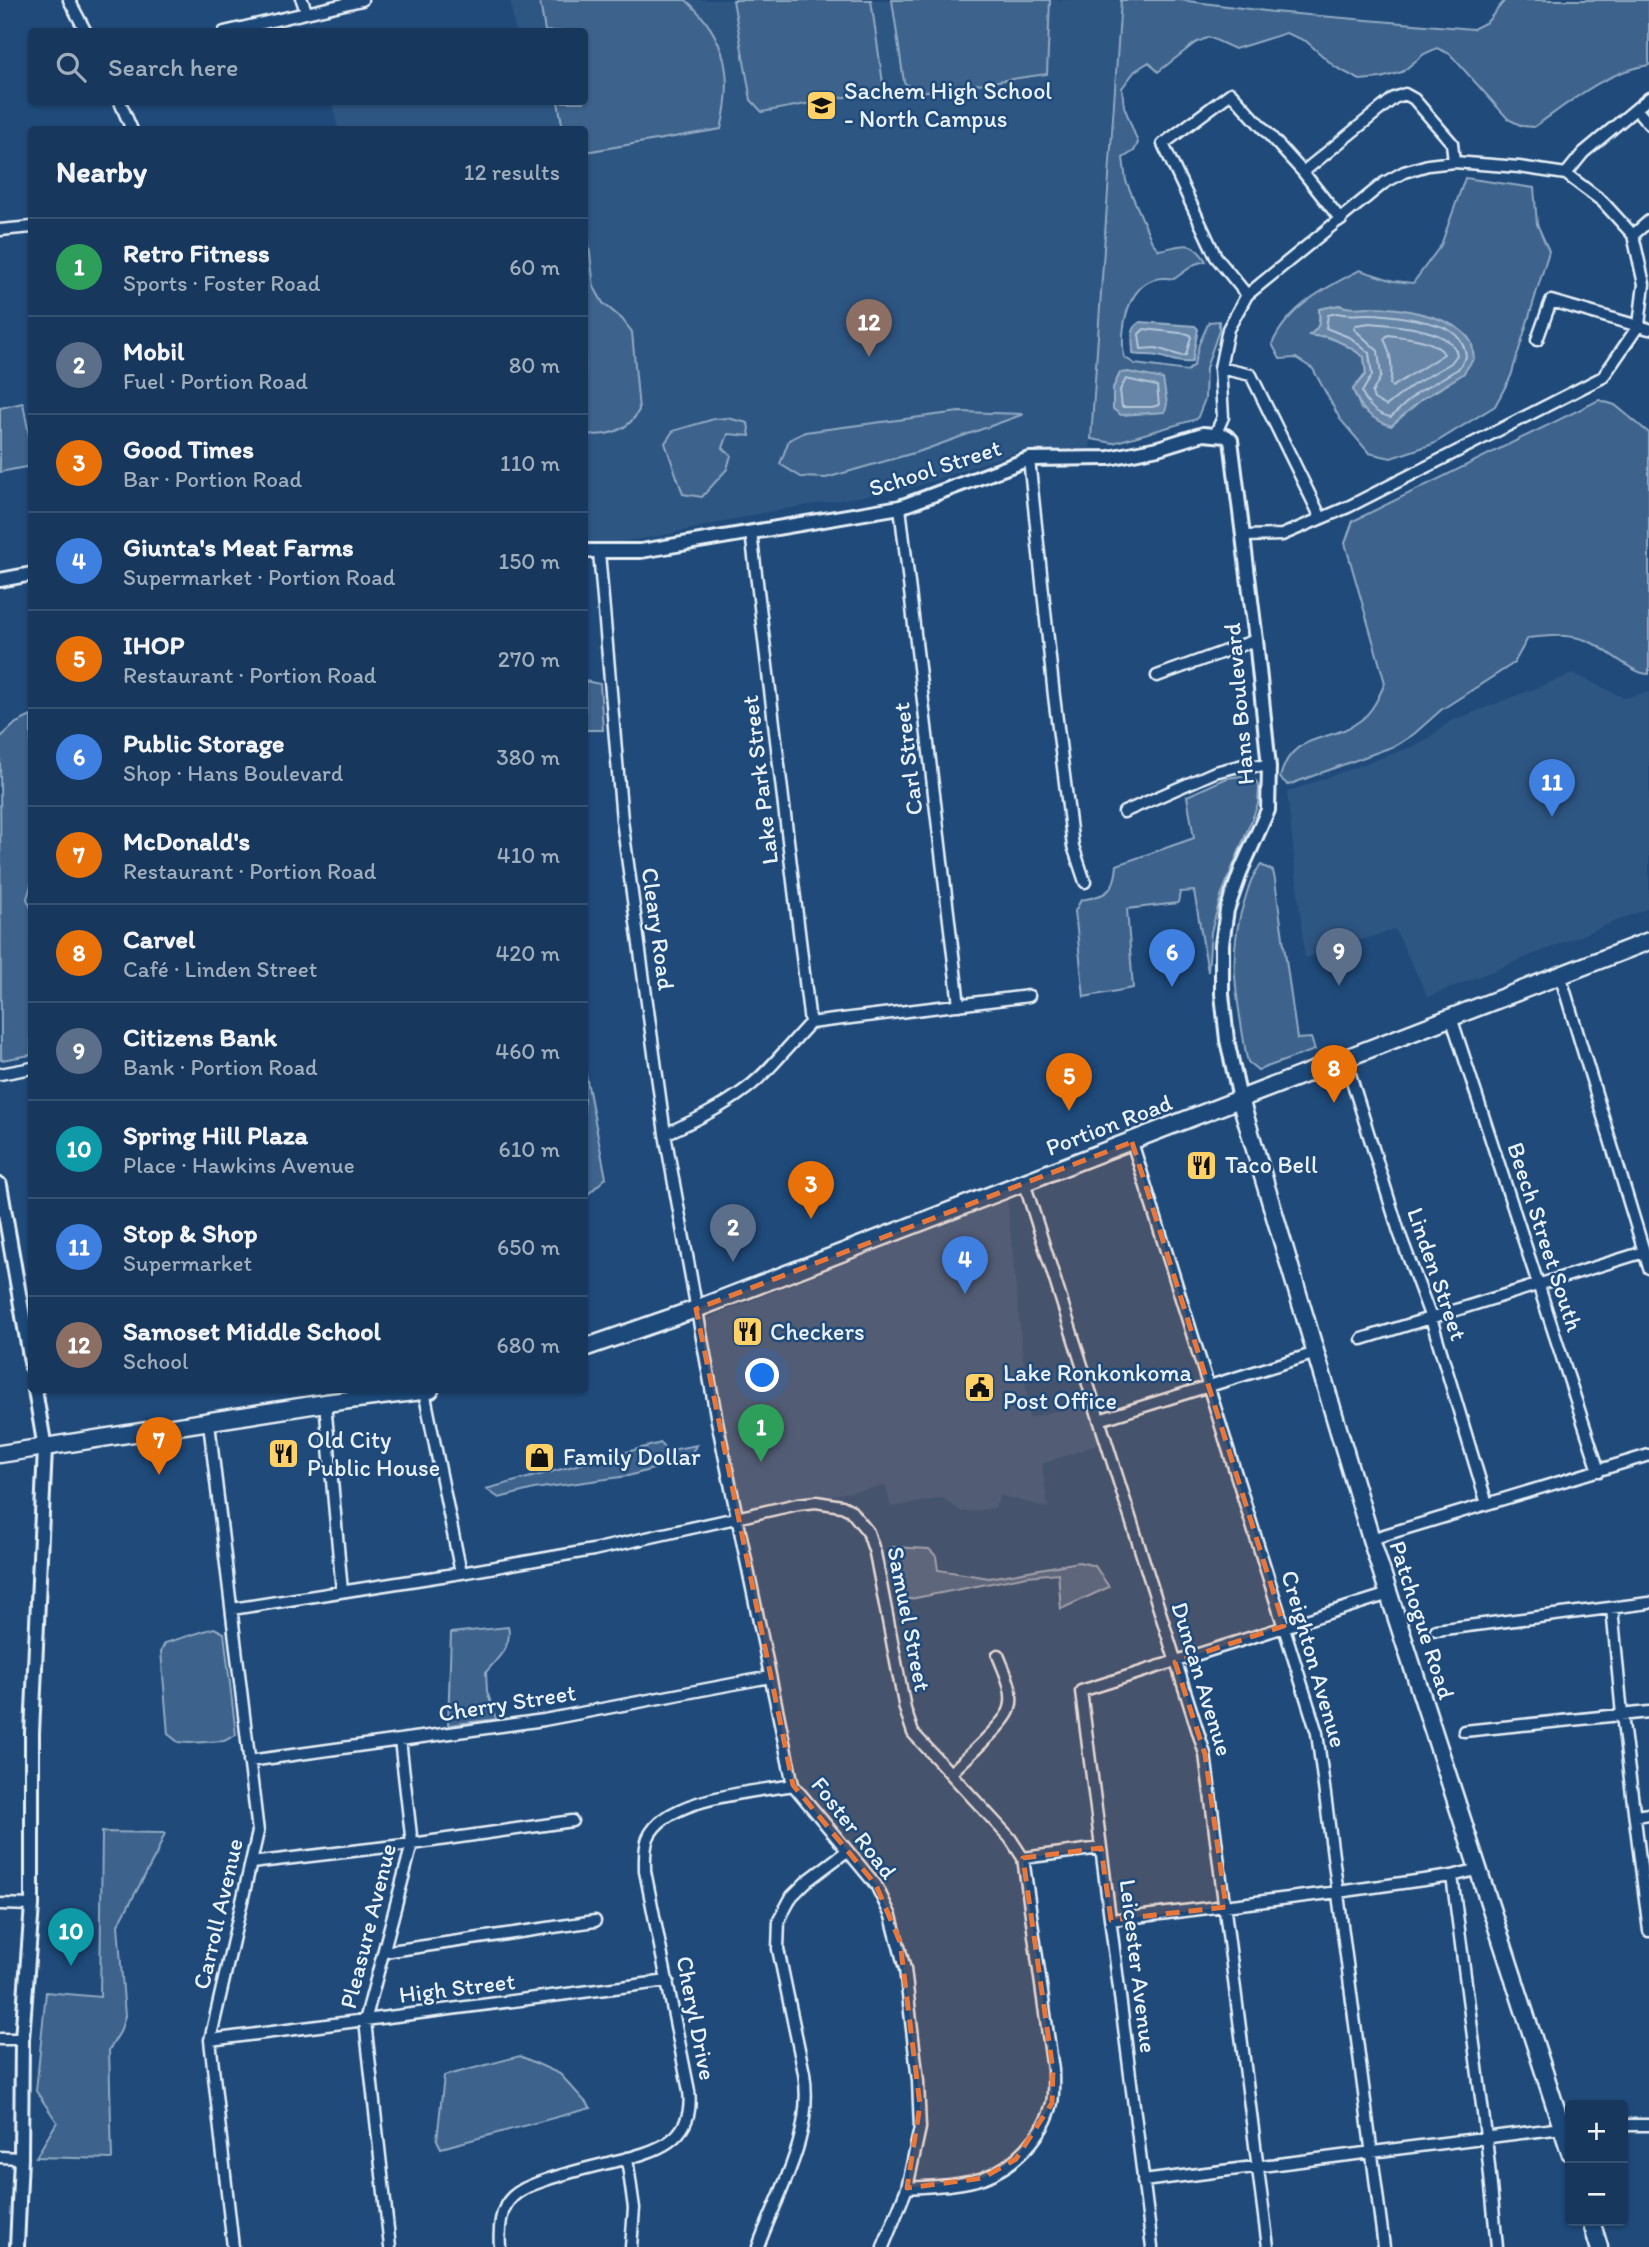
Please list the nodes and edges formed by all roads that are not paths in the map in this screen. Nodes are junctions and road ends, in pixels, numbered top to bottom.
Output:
1 (69, 0) edge
2 (302, 0) edge
3 (362, 0) edge
4 (306, 11) junction
5 (84, 28) edge
6 (240, 28) edge
7 (1649, 98) edge
8 (121, 105) edge
9 (1636, 109) junction
10 (1649, 124) edge
11 (130, 126) edge
12 (1454, 162) junction
13 (1303, 172) junction
14 (1566, 174) junction
15 (1341, 220) junction
16 (1649, 221) edge
17 (28, 227) edge
18 (0, 230) edge
19 (1633, 234) junction
20 (1247, 295) junction
21 (1639, 325) junction
22 (1649, 329) edge
23 (1537, 340) dead end
24 (1220, 368) junction
25 (1215, 435) junction
26 (1029, 459) junction
27 (900, 508) junction
28 (1321, 518) junction
29 (751, 532) junction
30 (1244, 536) junction
31 (588, 551) edge
32 (599, 552) junction
33 (28, 575) edge
34 (0, 580) edge
35 (1256, 640) junction
36 (1157, 676) dead end
37 (1269, 766) junction
38 (1124, 812) dead end
39 (1085, 882) dead end
40 (1649, 941) edge
41 (1560, 975) junction
42 (1029, 996) dead end
43 (958, 1005) junction
44 (1451, 1017) junction
45 (810, 1023) junction
46 (1345, 1058) junction
47 (28, 1069) edge
48 (0, 1074) edge
49 (1240, 1099) junction
50 (665, 1134) junction
51 (1132, 1142) junction
52 (1024, 1182) junction
53 (0, 1185) edge
54 (1644, 1252) junction
55 (1649, 1268) edge
56 (1538, 1284) junction
57 (696, 1309) junction
58 (1431, 1318) junction
59 (28, 1323) edge
60 (1362, 1339) dead end
61 (588, 1347) edge
62 (1316, 1353) junction
63 (1209, 1385) junction
64 (36, 1393) edge
65 (403, 1393) edge
66 (428, 1393) edge
67 (325, 1403) junction
68 (1099, 1420) junction
69 (209, 1423) junction
70 (45, 1448) junction
71 (0, 1454) edge
72 (1649, 1455) edge
73 (1599, 1471) junction
74 (1487, 1504) junction
75 (739, 1517) junction
76 (1371, 1539) junction
77 (461, 1573) junction
78 (342, 1591) junction
79 (1389, 1594) junction
80 (1649, 1603) edge
81 (1612, 1608) junction
82 (232, 1609) junction
83 (1284, 1626) junction
84 (1436, 1630) dead end
85 (998, 1655) dead end
86 (1175, 1662) junction
87 (770, 1677) junction
88 (1649, 1712) edge
89 (1622, 1715) junction
90 (1464, 1731) dead end
91 (400, 1740) junction
92 (248, 1761) junction
93 (951, 1773) junction
94 (793, 1785) junction
95 (1649, 1814) edge
96 (1634, 1816) junction
97 (572, 1821) dead end
98 (412, 1844) junction
99 (1101, 1848) junction
100 (848, 1851) junction
101 (1023, 1858) junction
102 (251, 1863) junction
103 (1479, 1869) junction
104 (1452, 1877) junction
105 (1338, 1892) junction
106 (0, 1904) edge
107 (32, 1905) junction
108 (1226, 1907) junction
109 (1111, 1920) junction
110 (595, 1921) dead end
111 (1649, 1931) edge
112 (384, 1952) junction
113 (668, 1982) junction
114 (365, 2021) junction
115 (0, 2039) edge
116 (22, 2039) junction
117 (210, 2040) junction
118 (1565, 2124) edge
119 (1628, 2125) edge
120 (1649, 2125) edge
121 (1565, 2127) edge
122 (1486, 2136) junction
123 (1373, 2153) junction
124 (0, 2157) edge
125 (21, 2158) junction
126 (627, 2158) junction
127 (1258, 2166) junction
128 (1143, 2181) junction
129 (907, 2188) junction
130 (1593, 2226) edge
131 (17, 2247) edge
132 (233, 2247) edge
133 (390, 2247) edge
134 (500, 2247) edge
135 (631, 2247) edge
136 (758, 2247) edge
137 (883, 2247) edge
138 (1152, 2247) edge
139 (1268, 2247) edge
140 (1384, 2247) edge
141 (1497, 2247) edge
142 (1599, 2247) edge

1 - 5 street
2 - 4 street
3 - 4 street
4 - 6 street
7 - 9 street
8 - 11 street
9 - 10 street
9 - 14 street
12 - 13 street
12 - 14 street
12 - 15 street
13 - 15 street
13 - 20 street
14 - 19 street
15 - 20 street
16 - 19 street
17 - 18 street
19 - 21 street
20 - 24 street
21 - 22 street
21 - 23 street
21 - 28 street
24 - 25 street
24 - 28 street
25 - 26 street, School Street
25 - 30 street, Hans Boulevard
26 - 27 street, School Street
26 - 39 street
27 - 29 street, School Street
27 - 43 street, Carl Street
28 - 30 street
29 - 32 street, School Street
29 - 45 street, Lake Park Street
30 - 35 street, Hans Boulevard
31 - 32 street, School Street
32 - 50 street, Cleary Road
33 - 34 street
35 - 36 street
35 - 37 street, Hans Boulevard
37 - 38 street
37 - 49 street, Hans Boulevard
40 - 41 main road, Portion Road
41 - 44 main road, Portion Road
41 - 54 street
42 - 43 street
43 - 45 street
44 - 46 main road, Portion Road
44 - 56 street, Beech Street South
45 - 50 street
46 - 49 main road, Portion Road
46 - 58 street, Linden Street
47 - 48 street
49 - 51 main road, Portion Road
49 - 62 main road, Patchogue Road
50 - 57 street, Cleary Road
51 - 52 main road, Portion Road
51 - 63 street, Creighton Avenue
52 - 57 main road, Portion Road
52 - 68 street, Duncan Avenue
53 - 59 street
54 - 55 street
54 - 56 street
56 - 58 street
56 - 73 street, Beech Street South
57 - 61 main road, Portion Road
57 - 75 street, Foster Road
58 - 60 street
58 - 74 street, Linden Street
62 - 63 street
62 - 76 main road, Patchogue Road
63 - 68 street
63 - 83 street, Creighton Avenue
64 - 70 street
65 - 67 main road
66 - 77 street
67 - 69 main road
67 - 78 street
68 - 86 street, Duncan Avenue
69 - 70 main road
69 - 82 street, Carroll Avenue
70 - 71 main road
70 - 107 street
72 - 73 street
73 - 74 street
74 - 76 street
75 - 77 street, Samuel Street
75 - 87 street, Foster Road
75 - 93 street, Samuel Street
76 - 79 main road, Patchogue Road
77 - 78 street, Samuel Street
78 - 82 street, Samuel Street
79 - 83 street
79 - 103 main road, Patchogue Road
80 - 81 street
81 - 84 street
81 - 89 street
82 - 92 street, Carroll Avenue
83 - 86 street
83 - 105 street, Creighton Avenue
85 - 93 street
86 - 99 street, Leicester Avenue
86 - 108 street, Duncan Avenue
87 - 91 street, Cherry Street
87 - 94 street, Foster Road
88 - 89 street
89 - 90 street
89 - 96 street
91 - 92 street, Cherry Street
91 - 98 street, Pleasure Avenue
92 - 102 street, Carroll Avenue
93 - 101 street, Samuel Street
94 - 100 street, Foster Road
94 - 113 street, Cheryl Drive
95 - 96 street
96 - 111 street
97 - 98 street
98 - 102 street
98 - 112 street, Pleasure Avenue
99 - 101 street
99 - 109 street, Leicester Avenue
100 - 129 street, Foster Road
100 - 136 street
101 - 129 street, Samuel Street
102 - 117 street, Carroll Avenue
103 - 104 street
103 - 118 main road, Patchogue Road
104 - 105 street
104 - 122 street
105 - 108 street
105 - 123 street, Creighton Avenue
106 - 107 street
107 - 116 street
108 - 109 street
108 - 127 street, Duncan Avenue
109 - 128 street, Leicester Avenue
110 - 112 street
112 - 114 street, Pleasure Avenue
113 - 114 street, High Street
113 - 126 street, Cheryl Drive
114 - 117 street, High Street
114 - 133 street, Pleasure Avenue
115 - 116 street
116 - 125 street
117 - 132 street, Carroll Avenue
119 - 120 street
121 - 122 street
122 - 123 street
122 - 141 street
123 - 127 street
123 - 140 street, Creighton Avenue
124 - 125 street
125 - 131 street
126 - 134 street, Cheryl Drive
126 - 135 street
127 - 128 street
127 - 139 street, Duncan Avenue
128 - 138 street, Leicester Avenue
129 - 137 street, Foster Road
130 - 142 main road

